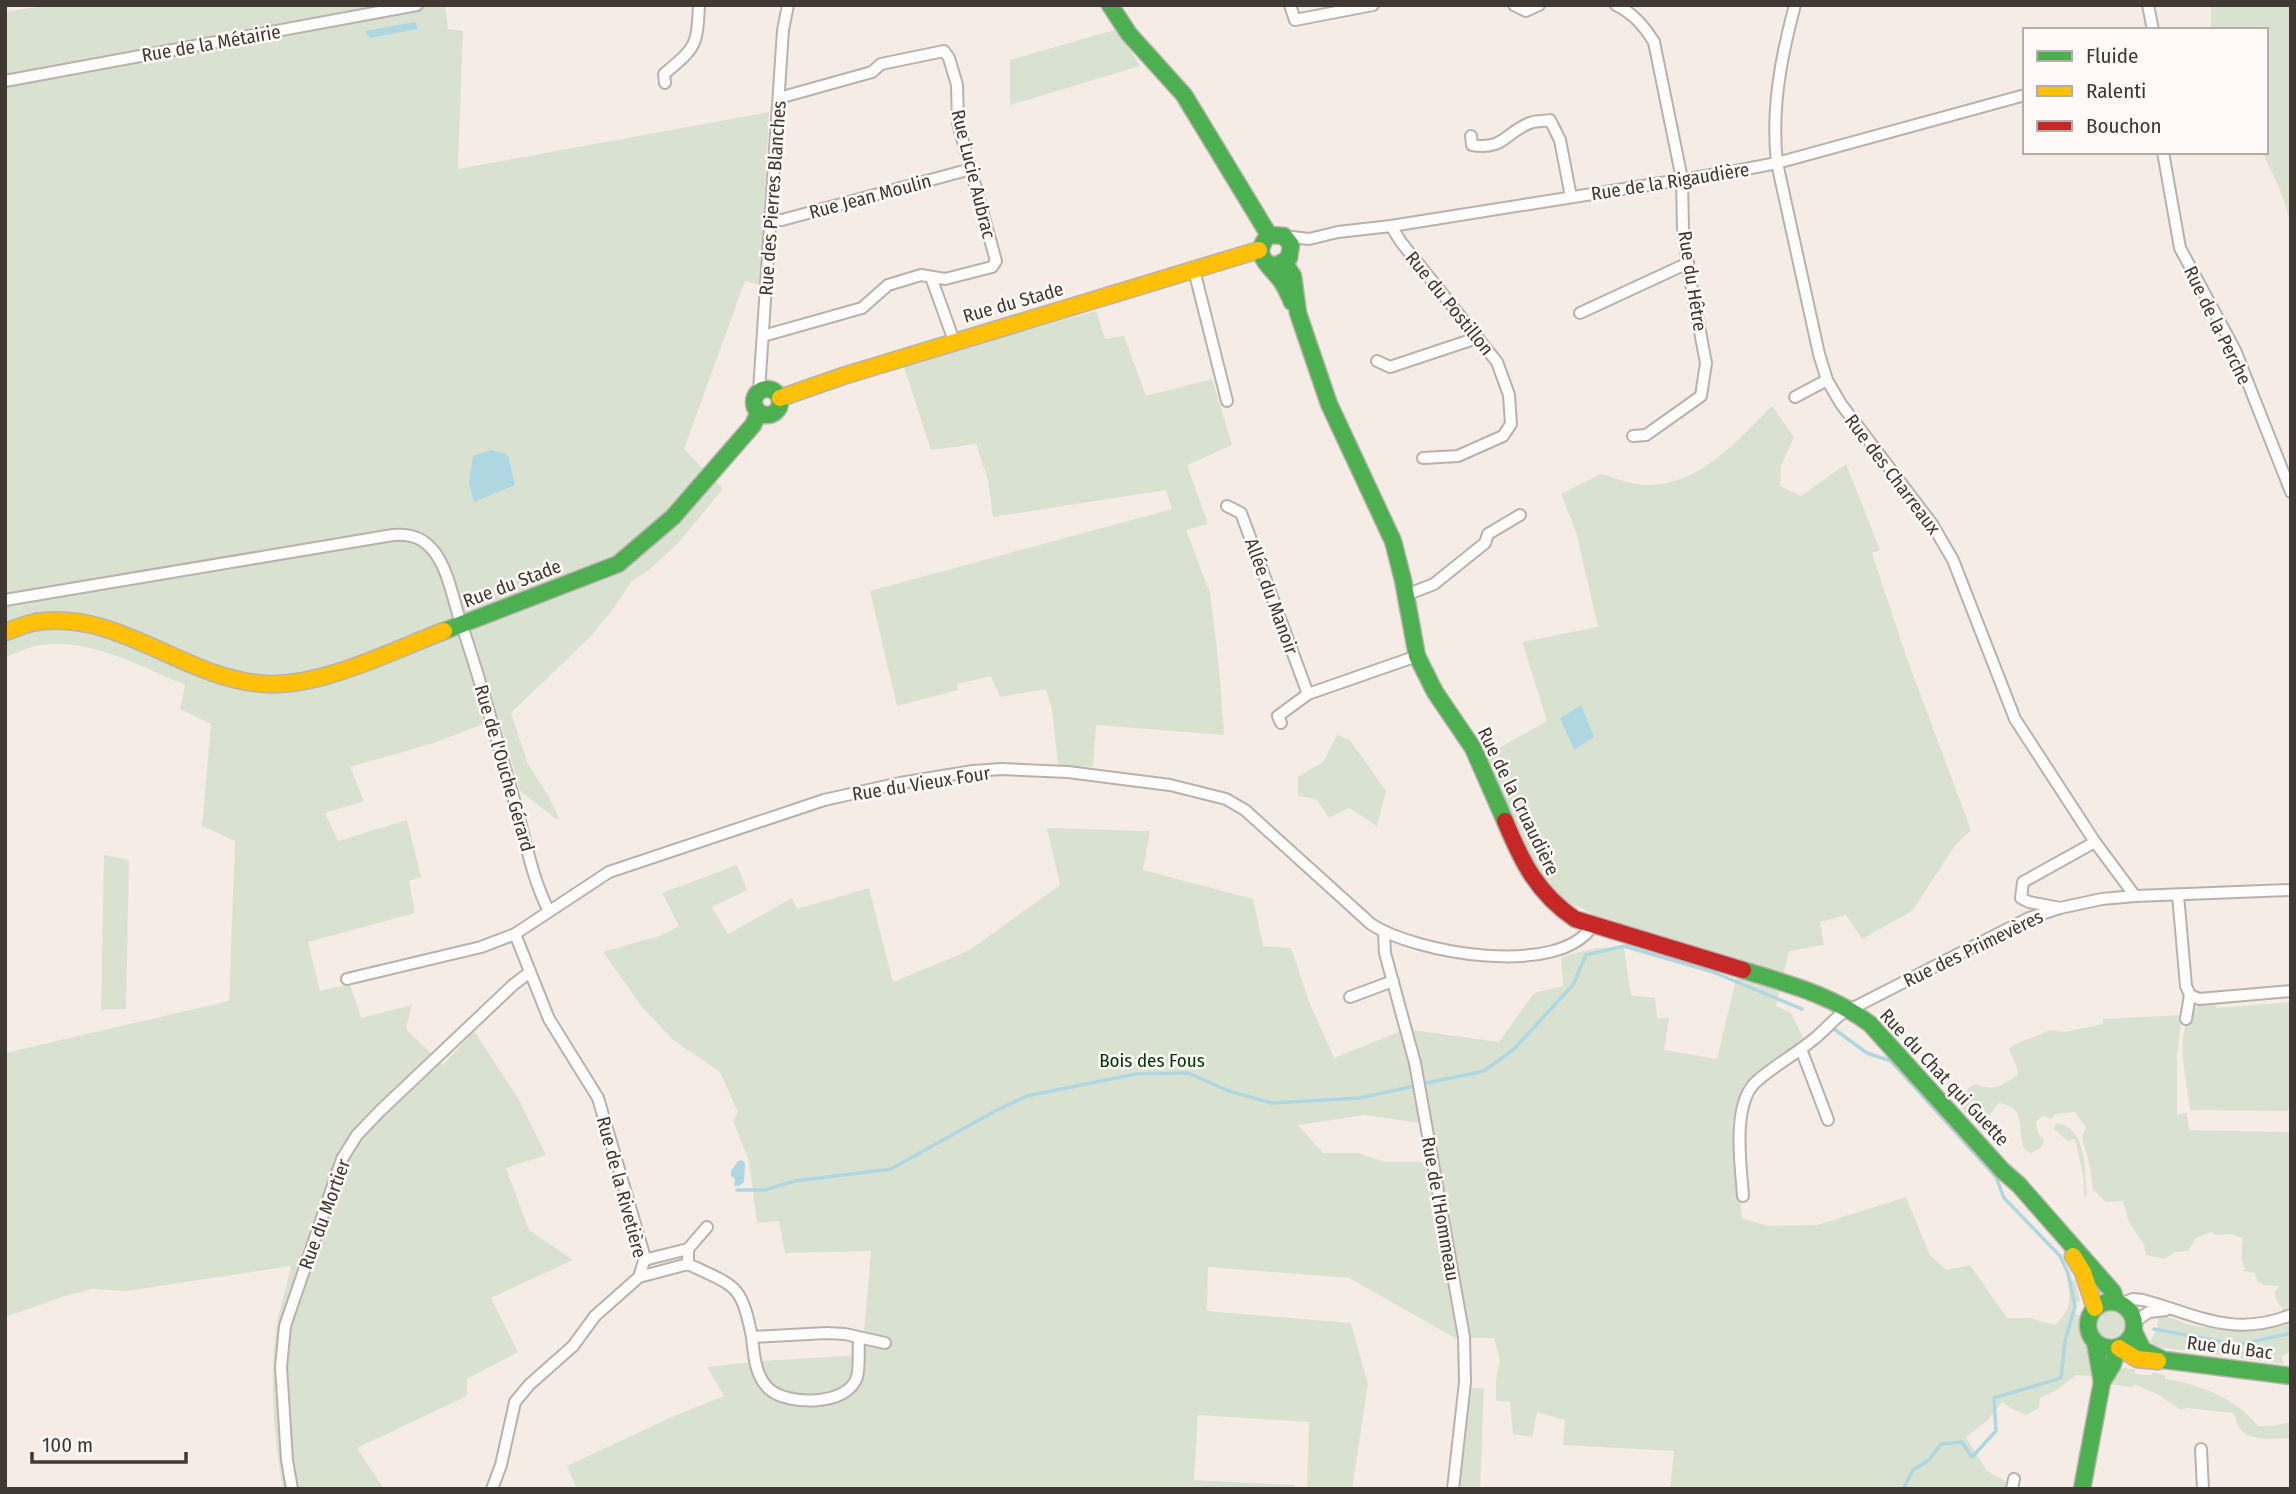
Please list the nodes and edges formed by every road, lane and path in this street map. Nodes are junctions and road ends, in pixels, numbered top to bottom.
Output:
1 (417, 5) edge
2 (699, 5) edge
3 (788, 5) edge
4 (1110, 5) edge
5 (1290, 5) edge
6 (1373, 5) edge
7 (1514, 5) edge
8 (1539, 5) edge
9 (1616, 5) edge
10 (1795, 5) edge
11 (2148, 5) edge
12 (2153, 28) edge
13 (5, 81) edge
14 (665, 83) dead end
15 (2023, 95) edge
16 (779, 97) junction
17 (1471, 135) dead end
18 (2163, 154) edge
19 (1777, 163) junction
20 (971, 169) junction
21 (1682, 179) junction
22 (1571, 197) junction
23 (770, 220) junction
24 (1391, 226) junction
25 (1276, 235) junction
26 (1309, 239) junction
27 (1263, 256) junction
28 (1289, 257) junction
29 (1688, 263) junction
30 (1195, 270) junction
31 (930, 277) junction
32 (1298, 313) junction
33 (1580, 313) dead end
34 (763, 336) junction
35 (1477, 338) junction
36 (954, 341) junction
37 (1377, 361) dead end
38 (1827, 380) junction
39 (759, 391) junction
40 (1796, 397) dead end
41 (780, 398) junction
42 (1227, 401) dead end
43 (759, 412) junction
44 (1633, 436) dead end
45 (1423, 458) dead end
46 (2291, 492) edge
47 (1227, 506) dead end
48 (1520, 515) dead end
49 (1406, 595) junction
50 (5, 600) edge
51 (462, 625) junction
52 (5, 632) edge
53 (1417, 656) junction
54 (1308, 694) junction
55 (1281, 723) dead end
56 (2095, 842) junction
57 (2291, 890) edge
58 (2178, 895) junction
59 (2135, 896) junction
60 (2060, 908) junction
61 (549, 912) junction
62 (1593, 925) junction
63 (515, 933) junction
64 (1384, 933) junction
65 (530, 972) junction
66 (347, 979) dead end
67 (1393, 981) junction
68 (2291, 991) edge
69 (2190, 995) junction
70 (1350, 997) dead end
71 (1849, 1009) junction
72 (2186, 1019) dead end
73 (1801, 1049) junction
74 (1828, 1120) dead end
75 (2007, 1176) junction
76 (1743, 1196) dead end
77 (707, 1227) dead end
78 (688, 1249) junction
79 (644, 1260) junction
80 (688, 1264) junction
81 (639, 1277) junction
82 (2118, 1303) junction
83 (2095, 1308) junction
84 (2173, 1311) junction
85 (2291, 1315) edge
86 (2134, 1327) junction
87 (752, 1338) junction
88 (859, 1339) junction
89 (2095, 1342) junction
90 (885, 1343) dead end
91 (2117, 1354) junction
92 (2164, 1360) junction
93 (2291, 1376) edge
94 (2102, 1382) junction
95 (2201, 1450) dead end
96 (292, 1489) edge
97 (492, 1489) edge
98 (1453, 1489) edge
99 (2082, 1489) edge
100 (2203, 1489) edge

1 - 13 street, Rue de la Métairie
2 - 14 street
3 - 16 street, Rue des Pierres Blanches
4 - 25 main road
5 - 6 street
7 - 8 street
9 - 21 street, Rue du Hêtre
10 - 19 street, Rue des Charreaux
11 - 12 street
15 - 19 street, Rue de la Rigaudière
16 - 20 street, Rue Lucie Aubrac
16 - 23 street, Rue des Pierres Blanches
17 - 22 street
18 - 46 street, Rue de la Perche
19 - 21 street, Rue de la Rigaudière
19 - 38 street, Rue des Charreaux
20 - 23 street, Rue Jean Moulin
20 - 31 street, Rue Lucie Aubrac
21 - 22 street, Rue de la Rigaudière
21 - 29 street, Rue du Hêtre
22 - 24 street, Rue de la Rigaudière
23 - 34 street, Rue des Pierres Blanches
24 - 26 street, Rue de la Rigaudière
24 - 35 street, Rue du Postillon
25 - 26 street, Rue de la Rigaudière
25 - 27 main road
25 - 28 main road
26 - 28 street, Rue de la Rigaudière
27 - 28 main road
27 - 30 main road, Rue du Stade
27 - 32 main road
28 - 32 main road, Rue de la Cruaudière
29 - 33 street
29 - 44 street, Rue du Hêtre
30 - 36 main road, Rue du Stade
30 - 42 street
31 - 34 street, Rue Lucie Aubrac
31 - 36 street
32 - 49 main road, Rue de la Cruaudière
34 - 39 street, Rue des Pierres Blanches
35 - 37 street
35 - 45 street, Rue du Postillon
36 - 41 main road, Rue du Stade
38 - 40 street
38 - 56 street, Rue des Charreaux
39 - 41 main road
39 - 43 main road
41 - 43 main road
43 - 51 main road, Rue du Stade
47 - 54 street, Allée du Manoir
48 - 49 street
49 - 53 main road, Rue de la Cruaudière
50 - 51 street, Rue de l'Ouche Gérard
51 - 52 main road, Rue du Stade
51 - 61 street, Rue de l'Ouche Gérard
53 - 54 street
53 - 62 main road, Rue de la Cruaudière
54 - 55 street
56 - 59 street, Rue des Charreaux
56 - 60 street
57 - 58 street, Rue des Primevères
58 - 59 street, Rue des Primevères
58 - 69 street
59 - 60 street, Rue des Primevères
60 - 71 street, Rue des Primevères
61 - 63 street, Rue du Vieux Four
61 - 64 street, Rue du Vieux Four
62 - 64 street, Rue du Vieux Four
62 - 71 main road, Rue de la Cruaudière
63 - 65 street, Rue de la Rivetière
63 - 66 street, Rue du Vieux Four
64 - 67 street, Rue de l'Hommeau
65 - 79 street, Rue de la Rivetière
65 - 96 street, Rue du Mortier
67 - 70 street
67 - 98 street, Rue de l'Hommeau
68 - 69 street
69 - 72 street
71 - 73 street, Rue des Primevères
71 - 75 main road, Rue du Chat qui Guette
73 - 74 street
73 - 76 street, Rue des Primevères
75 - 82 main road, Rue du Chat qui Guette
75 - 83 main road, Rue du Chat qui Guette
77 - 78 street
78 - 79 street
78 - 80 street
79 - 81 street, Rue de la Rivetière
80 - 81 street
80 - 87 street
81 - 97 street, Rue de la Rivetière
82 - 83 main road
82 - 84 street
82 - 86 main road
83 - 89 main road
84 - 85 street
84 - 86 street
86 - 91 main road
86 - 92 main road
87 - 88 street
87 - 88 street
88 - 90 street
89 - 91 main road
89 - 94 main road
91 - 92 main road, Rue du Bac
91 - 94 main road
92 - 93 main road, Rue du Bac
94 - 99 main road
95 - 100 street

